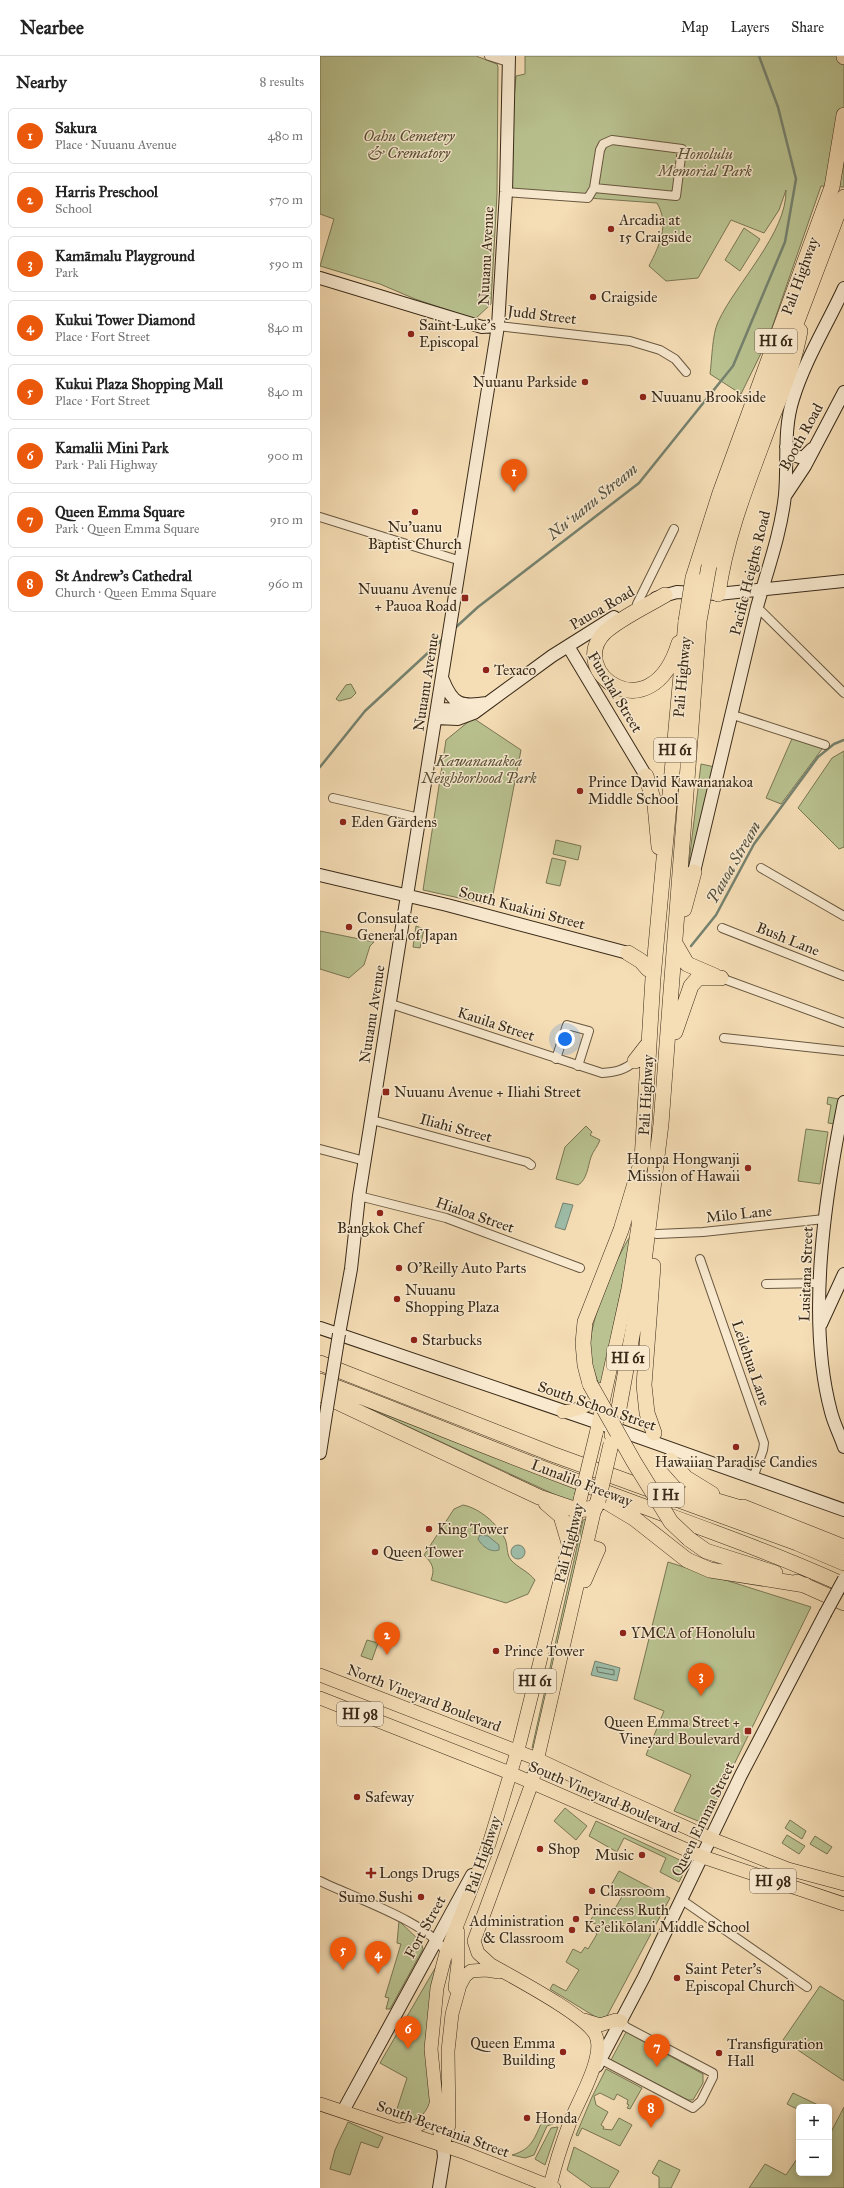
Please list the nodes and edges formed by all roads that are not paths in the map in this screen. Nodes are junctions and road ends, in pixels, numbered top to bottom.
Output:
1 (489, 56) edge
2 (509, 59) edge
3 (844, 115) edge
4 (594, 188) junction
5 (506, 192) junction
6 (844, 197) edge
7 (320, 278) edge
8 (844, 288) edge
9 (805, 298) junction
10 (498, 326) junction
11 (686, 372) dead end
12 (844, 392) edge
13 (786, 447) junction
14 (812, 449) junction
15 (785, 496) junction
16 (320, 517) edge
17 (674, 529) dead end
18 (461, 561) junction
19 (703, 565) junction
20 (844, 581) edge
21 (763, 589) junction
22 (718, 594) junction
23 (665, 595) junction
24 (637, 604) junction
25 (757, 607) junction
26 (693, 621) junction
27 (568, 646) junction
28 (442, 679) junction
29 (844, 694) edge
30 (488, 703) junction
31 (437, 713) junction
32 (733, 715) junction
33 (825, 745) dead end
34 (646, 776) joint
35 (333, 798) dead end
36 (420, 818) junction
37 (761, 868) dead end
38 (694, 872) joint
39 (320, 875) edge
40 (408, 895) junction
41 (844, 916) edge
42 (677, 926) junction
43 (722, 928) dead end
44 (651, 943) junction
45 (676, 945) junction
46 (628, 953) junction
47 (648, 969) junction
48 (844, 976) edge
49 (721, 978) junction
50 (391, 1004) junction
51 (844, 1022) edge
52 (650, 1023) junction
53 (724, 1038) dead end
54 (649, 1043) junction
55 (844, 1051) edge
56 (556, 1058) junction
57 (635, 1061) joint
58 (667, 1062) junction
59 (578, 1066) junction
60 (844, 1102) edge
61 (372, 1120) junction
62 (659, 1145) junction
63 (320, 1149) edge
64 (642, 1160) junction
65 (365, 1161) junction
66 (531, 1165) dead end
67 (359, 1196) junction
68 (824, 1219) junction
69 (657, 1234) junction
70 (700, 1259) dead end
71 (580, 1268) dead end
72 (844, 1268) edge
73 (844, 1274) edge
74 (821, 1280) junction
75 (766, 1284) dead end
76 (821, 1324) junction
77 (320, 1328) edge
78 (339, 1334) junction
79 (320, 1363) edge
80 (611, 1369) junction
81 (320, 1381) edge
82 (320, 1394) edge
83 (563, 1412) junction
84 (597, 1428) junction
85 (487, 1429) junction
86 (613, 1429) junction
87 (654, 1433) dead end
88 (844, 1447) edge
89 (320, 1453) edge
90 (670, 1460) dead end
91 (567, 1478) junction
92 (753, 1478) junction
93 (539, 1498) junction
94 (596, 1504) junction
95 (577, 1510) junction
96 (844, 1510) edge
97 (751, 1511) junction
98 (569, 1543) junction
99 (844, 1547) edge
100 (844, 1564) edge
101 (844, 1579) edge
102 (805, 1585) junction
103 (844, 1585) edge
104 (844, 1603) edge
105 (320, 1675) edge
106 (320, 1698) edge
107 (517, 1751) junction
108 (537, 1759) junction
109 (510, 1773) junction
110 (532, 1783) junction
111 (712, 1839) junction
112 (489, 1844) junction
113 (703, 1857) junction
114 (320, 1881) edge
115 (844, 1884) edge
116 (682, 1900) junction
117 (844, 1904) edge
118 (458, 1926) junction
119 (436, 1940) junction
120 (446, 1953) junction
121 (508, 1974) junction
122 (807, 1987) dead end
123 (452, 2014) junction
124 (583, 2020) junction
125 (621, 2021) junction
126 (600, 2059) junction
127 (590, 2079) junction
128 (437, 2101) junction
129 (320, 2104) edge
130 (343, 2111) junction
131 (399, 2130) junction
132 (443, 2146) junction
133 (551, 2187) edge
134 (439, 2188) edge

1 - 2 street
2 - 5 main road, Nuuanu Avenue
3 - 19 highway, Pali Highway / HI 61
4 - 4 street
4 - 5 street
5 - 10 main road, Nuuanu Avenue
6 - 9 highway, Pali Highway / HI 61
7 - 10 main road, Judd Street
8 - 13 main road, Pacific Heights Road
9 - 19 highway, Pali Highway / HI 61
9 - 22 highway
10 - 11 street, Judd Street
10 - 18 main road, Nuuanu Avenue
12 - 14 main road, Booth Road
13 - 14 main road
13 - 15 main road, Pacific Heights Road
14 - 15 main road, Booth Road
15 - 21 main road, Pacific Heights Road
16 - 18 street
17 - 24 street
18 - 28 main road, Nuuanu Avenue
19 - 26 highway, Pali Highway / HI 61, bridge
20 - 21 main road, Pauoa Road
21 - 22 main road, Pauoa Road
21 - 25 main road, Pacific Heights Road
22 - 23 main road, Pauoa Road
23 - 24 main road, Pauoa Road
23 - 26 highway
24 - 27 main road, Pauoa Road
25 - 29 street
25 - 32 main road, Pacific Heights Road
26 - 42 highway, Pali Highway / HI 61
26 - 52 highway, Pali Highway / HI 61
27 - 30 main road, Pauoa Road
27 - 34 main road, Funchal Street
28 - 30 main road
28 - 31 main road, Nuuanu Avenue
30 - 31 main road, Pauoa Road
31 - 36 main road, Nuuanu Avenue
32 - 33 street
32 - 38 main road, Pacific Heights Road
34 - 44 highway
35 - 36 street
36 - 40 main road, Nuuanu Avenue
37 - 41 street
38 - 42 highway
39 - 40 main road, South Kuakini Street
40 - 46 main road, South Kuakini Street
40 - 50 main road, Nuuanu Avenue
42 - 45 highway, Pali Highway / HI 61
43 - 48 street, Bush Lane
44 - 46 highway
44 - 47 highway
45 - 49 highway
45 - 58 highway, Pali Highway / HI 61
46 - 47 highway
47 - 52 highway
49 - 51 street
49 - 58 highway
50 - 56 street, Kauila Street
50 - 61 main road, Nuuanu Avenue
52 - 54 highway, Pali Highway / HI 61
53 - 55 street
54 - 57 highway
54 - 64 highway, Pali Highway / HI 61
56 - 59 street, Kauila Street
56 - 59 street
57 - 59 street, Kauila Street
58 - 62 highway, Pali Highway / HI 61
60 - 68 main road, Lusitana Street
61 - 65 main road, Nuuanu Avenue
61 - 66 street, Iliahi Street
62 - 69 highway
62 - 86 highway, Pali Highway / HI 61
63 - 65 street
64 - 80 main road, Pali Highway / HI 61
64 - 102 highway, bridge
65 - 67 main road, Nuuanu Avenue
67 - 71 street, Hialoa Street
67 - 78 main road, Nuuanu Avenue
68 - 69 street, Milo Lane
68 - 74 main road, Lusitana Street
69 - 87 highway
70 - 92 street, Leilehua Lane
72 - 74 main road
73 - 76 main road
74 - 75 street
74 - 76 main road, Lusitana Street
76 - 88 main road, Lusitana Street
77 - 78 main road, South School Street
78 - 83 main road, South School Street
78 - 89 main road, Nuuanu Avenue, bridge
79 - 85 highway, Lunalilo Freeway / I H1
80 - 83 main road
80 - 84 main road, Pali Highway / HI 61
81 - 91 highway, Lunalilo Freeway / I H1
82 - 93 highway
83 - 84 main road, South School Street
84 - 86 main road, South School Street
84 - 95 main road, Pali Highway / HI 61, bridge
85 - 97 highway
85 - 100 highway, Lunalilo Freeway / I H1
86 - 92 main road, South School Street
86 - 94 highway, Pali Highway / HI 61, bridge
90 - 97 highway
91 - 102 highway
91 - 103 highway, Lunalilo Freeway / I H1
92 - 96 main road, South School Street
93 - 95 highway
93 - 98 highway
94 - 95 highway
94 - 108 main road, Pali Highway / HI 61
95 - 98 main road, Pali Highway / HI 61
97 - 99 highway
98 - 107 main road, Pali Highway / HI 61
101 - 111 main road, Queen Emma Street, bridge
102 - 104 highway
105 - 107 main road, North Vineyard Boulevard / HI 98
106 - 109 main road, HI 98
107 - 108 main road, South Vineyard Boulevard / HI 98
107 - 109 main road, Pali Highway / HI 61
108 - 110 main road, Pali Highway / HI 61
108 - 111 main road, South Vineyard Boulevard / HI 98
109 - 110 main road, South Vineyard Boulevard / HI 98
109 - 112 main road, Pali Highway
110 - 113 main road, South Vineyard Boulevard / HI 98
110 - 121 main road, Pali Highway
111 - 113 main road, Queen Emma Street
111 - 115 main road, South Vineyard Boulevard / HI 98
112 - 118 main road, Pali Highway
112 - 119 main road, Fort Street
113 - 116 main road, Queen Emma Street
113 - 117 main road, South Vineyard Boulevard / HI 98
114 - 119 street
116 - 122 street
116 - 125 main road, Queen Emma Street
118 - 120 main road, Pali Highway
118 - 123 main road
119 - 120 street
119 - 130 main road, Fort Street
120 - 128 main road, Pali Highway
121 - 123 main road
121 - 124 main road, Pali Highway
123 - 132 main road
124 - 125 main road
124 - 127 main road
125 - 126 main road, Queen Emma Street
125 - 126 street
126 - 127 main road, Queen Emma Street
127 - 133 main road, Queen Emma Street
128 - 131 main road
128 - 132 main road, Pali Highway
129 - 130 main road, South Beretania Street
130 - 131 main road, South Beretania Street
131 - 132 main road, South Beretania Street
132 - 133 main road, South Beretania Street
132 - 134 main road

